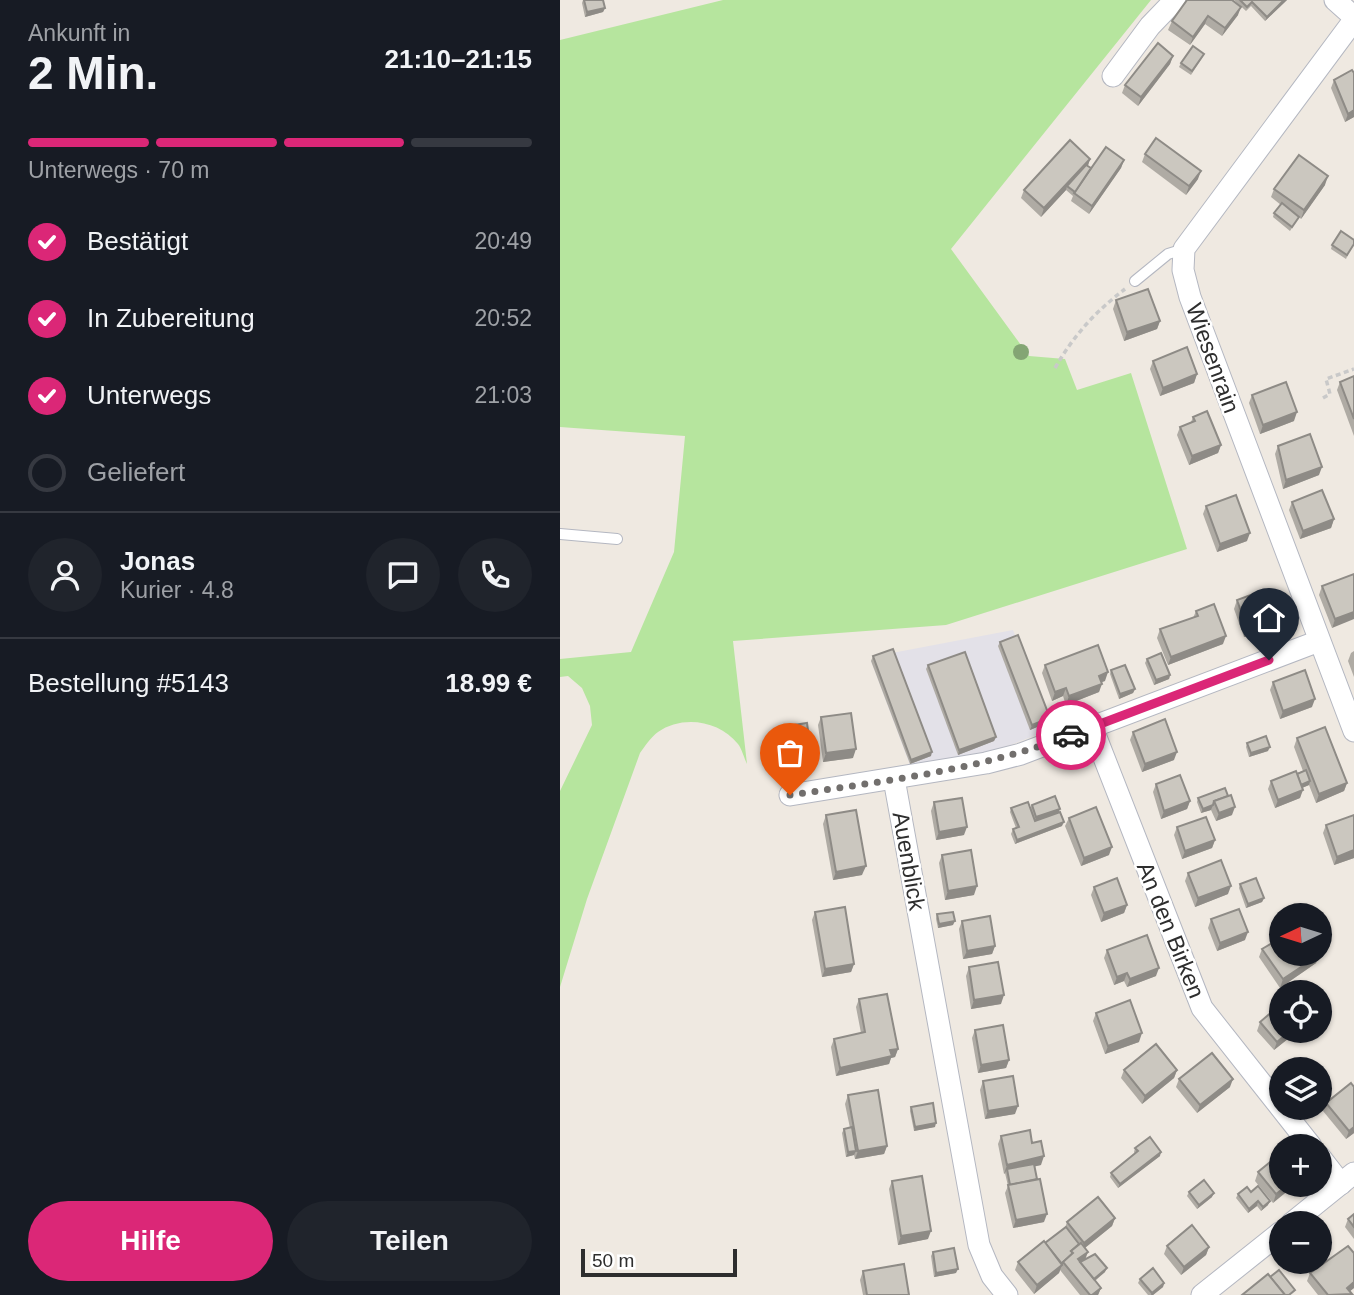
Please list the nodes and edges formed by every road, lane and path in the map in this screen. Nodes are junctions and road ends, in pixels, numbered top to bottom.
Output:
1 (1175, 0) edge
2 (1335, 0) edge
3 (1354, 18) edge
4 (1113, 76) dead end
5 (1184, 249) junction
6 (1135, 281) joint
7 (1055, 368) dead end
8 (1354, 369) edge
9 (1323, 398) dead end
10 (560, 534) edge
11 (617, 539) dead end
12 (1320, 641) junction
13 (1092, 727) junction
14 (1354, 731) edge
15 (894, 779) junction
16 (790, 795) dead end
17 (1302, 1134) edge
18 (1332, 1166) edge
19 (1347, 1178) edge
20 (1307, 1211) edge
21 (1269, 1242) edge
22 (1007, 1295) edge
23 (1202, 1295) edge

1 - 4 street
2 - 3 street
3 - 5 street
5 - 6 lane
5 - 12 street, Wiesenrain
6 - 7 path
8 - 9 path
10 - 11 lane
12 - 13 street, Auenblick
12 - 14 street, Wiesenrain
13 - 15 street, Auenblick
13 - 17 street, An den Birken
15 - 16 street
15 - 22 street, Auenblick
18 - 19 street
19 - 20 street
21 - 23 street

